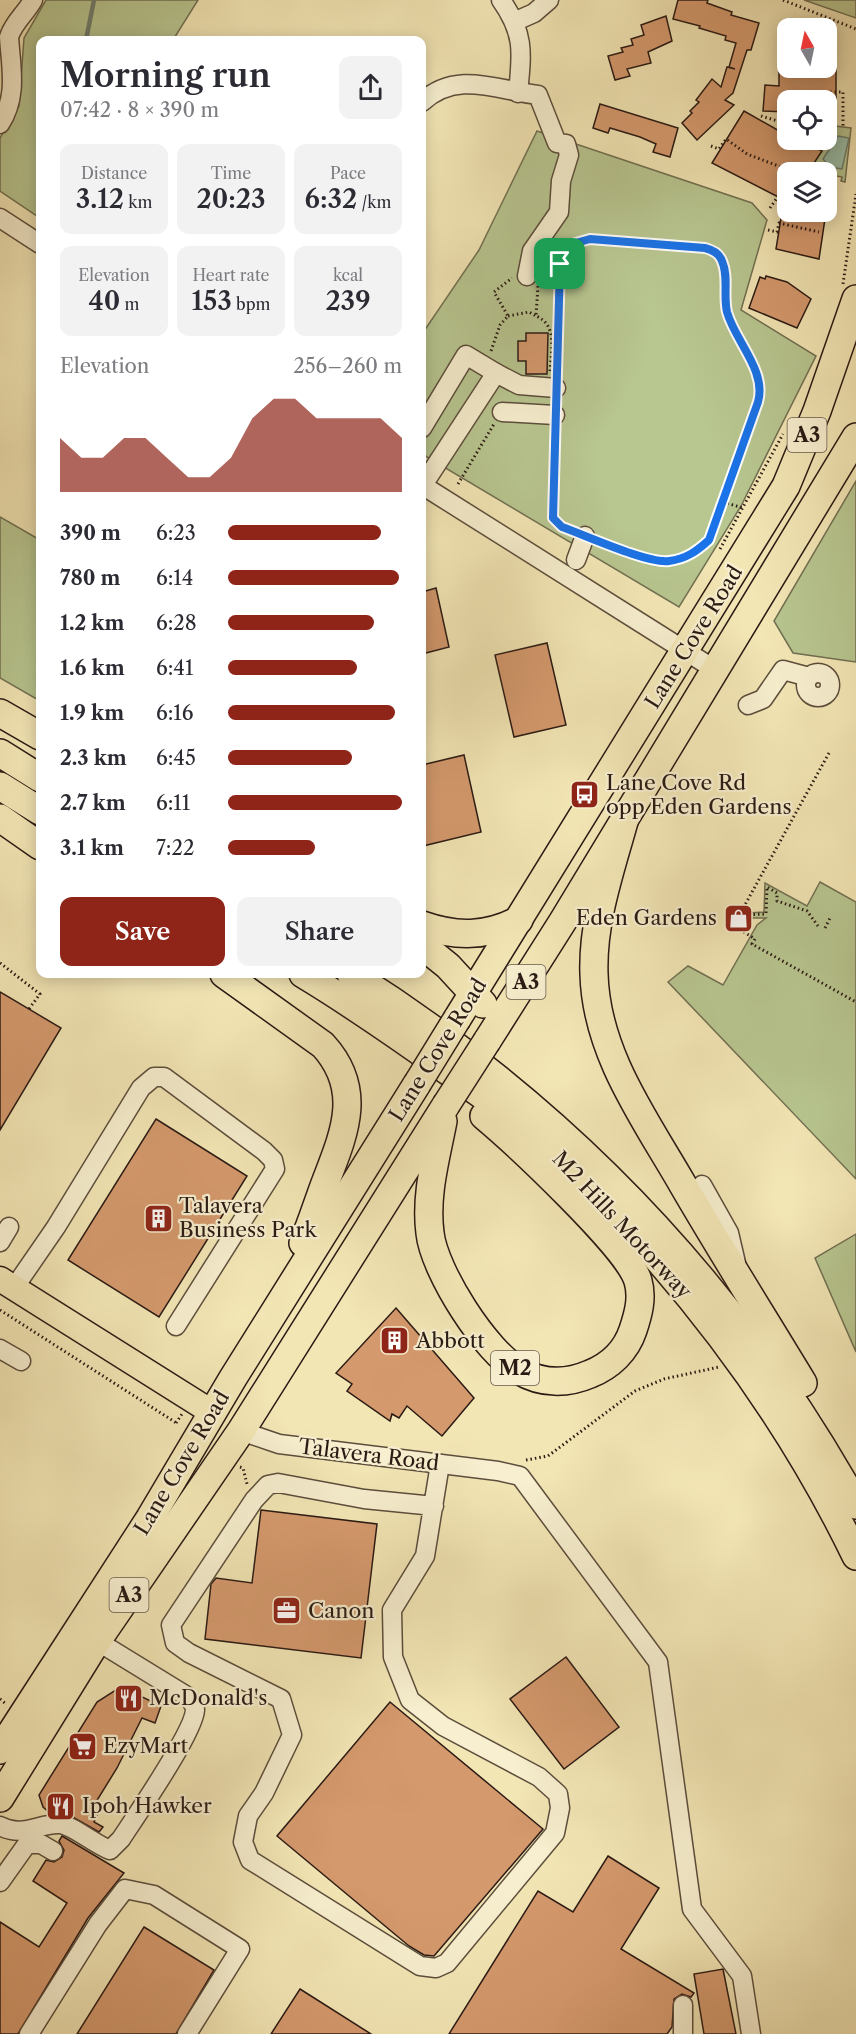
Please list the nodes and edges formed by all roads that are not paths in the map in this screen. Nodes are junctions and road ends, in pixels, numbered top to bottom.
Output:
1 (33, 0) edge
2 (501, 0) edge
3 (549, 0) edge
4 (516, 21) junction
5 (518, 93) junction
6 (426, 98) edge
7 (0, 124) edge
8 (0, 218) edge
9 (36, 241) edge
10 (527, 276) road end
11 (849, 293) edge
12 (846, 360) edge
13 (492, 365) junction
14 (553, 383) road end
15 (502, 412) road end
16 (555, 415) road end
17 (426, 421) edge
18 (856, 437) edge
19 (426, 478) edge
20 (426, 488) edge
21 (585, 536) road end
22 (576, 560) dead end
23 (685, 651) junction
24 (714, 669) junction
25 (809, 677) dead end
26 (748, 705) dead end
27 (0, 713) edge
28 (36, 734) edge
29 (0, 753) edge
30 (36, 776) edge
31 (0, 786) edge
32 (36, 808) edge
33 (0, 818) edge
34 (625, 818) junction
35 (36, 843) edge
36 (519, 920) junction
37 (426, 926) edge
38 (426, 948) edge
39 (230, 978) edge
40 (309, 978) edge
41 (357, 978) edge
42 (472, 994) junction
43 (493, 1031) junction
44 (430, 1059) junction
45 (446, 1105) junction
46 (702, 1185) dead end
47 (739, 1278) junction
48 (7, 1283) edge
49 (275, 1310) junction
50 (177, 1326) dead end
51 (0, 1349) edge
52 (21, 1361) dead end
53 (203, 1407) junction
54 (241, 1431) junction
55 (440, 1464) junction
56 (856, 1471) edge
57 (856, 1504) edge
58 (434, 1506) junction
59 (856, 1556) edge
60 (97, 1641) junction
61 (0, 1750) edge
62 (0, 1798) edge
63 (13, 1835) edge
64 (52, 1851) dead end
65 (0, 1882) edge
66 (683, 2005) dead end
67 (29, 2034) edge
68 (187, 2034) edge
69 (683, 2034) edge
70 (751, 2034) edge

1 - 7 street
2 - 4 street
3 - 4 street
4 - 5 street
5 - 6 street
5 - 10 street
8 - 9 street
11 - 12 highway, Lane Cove Road / A3
12 - 23 highway, Lane Cove Road / A3
13 - 14 street
13 - 17 street
13 - 19 street
15 - 16 street
18 - 24 highway, Lane Cove Road / A3
20 - 23 street
21 - 22 street
23 - 24 street
23 - 36 highway, Lane Cove Road / A3
24 - 34 highway, Lane Cove Road / A3
25 - 26 street
27 - 28 highway
29 - 30 highway
31 - 32 highway
33 - 35 highway
34 - 43 highway, Lane Cove Road / A3
34 - 47 highway
36 - 37 highway
36 - 42 highway, Lane Cove Road / A3
38 - 42 highway, A3
39 - 49 highway
40 - 44 highway, M2 Hills Motorway / M2
41 - 57 highway, M2 Hills Motorway
42 - 43 highway, A3
42 - 49 highway, Lane Cove Road / A3, bridge
43 - 45 highway, Lane Cove Road / A3, bridge
44 - 45 highway, M2
44 - 59 highway, M2 Hills Motorway / M2
45 - 54 highway, Lane Cove Road / A3
46 - 47 street
47 - 56 highway
48 - 50 street
48 - 53 main road
49 - 53 highway, Lane Cove Road / A3
51 - 52 street
53 - 54 highway
53 - 61 highway, Lane Cove Road / A3
54 - 55 street, Talavera Road
54 - 60 highway, Lane Cove Road / A3
55 - 58 street
55 - 70 street, Talavera Road
58 - 58 street
60 - 62 highway, Lane Cove Road / A3
60 - 63 street
63 - 64 street
63 - 65 street
66 - 69 street
67 - 68 street

